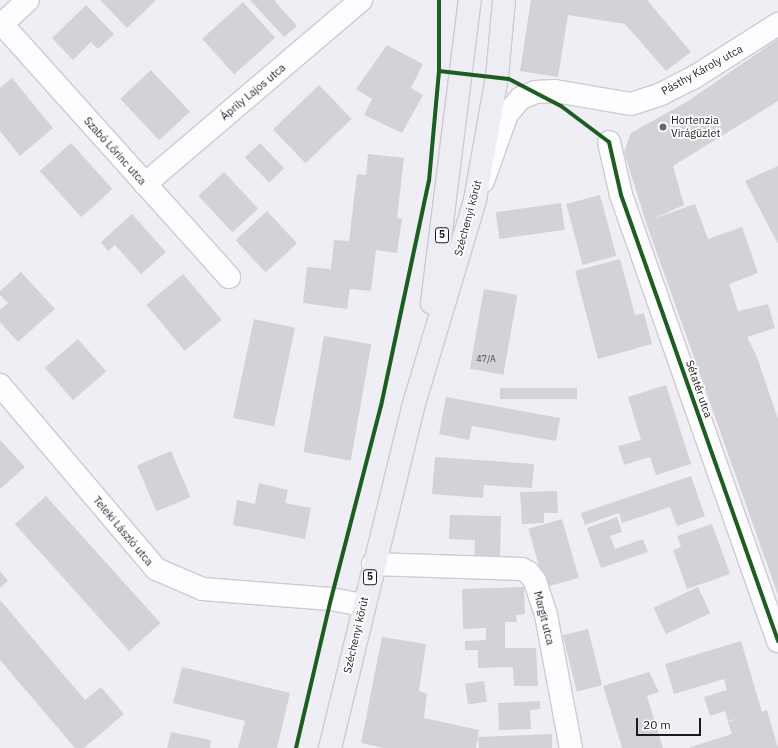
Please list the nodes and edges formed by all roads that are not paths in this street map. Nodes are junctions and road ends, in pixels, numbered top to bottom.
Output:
1 (28, 0) edge
2 (361, 0) edge
3 (455, 0) edge
4 (470, 0) edge
5 (504, 0) edge
6 (778, 24) edge
7 (1, 25) edge
8 (463, 62) junction
9 (609, 142) dead end
10 (145, 184) junction
11 (475, 200) junction
12 (229, 277) dead end
13 (0, 385) edge
14 (413, 407) junction
15 (373, 564) junction
16 (364, 605) junction
17 (778, 641) edge
18 (330, 748) edge
19 (571, 748) edge

1 - 7 street
2 - 10 street, Áprily Lajos utca
3 - 8 main road, 5
4 - 8 main road, Széchenyi körút / 5
5 - 11 main road, Széchenyi körút / 5
6 - 11 street, Pásthy Károly utca
7 - 10 street, Szabó Lőrinc utca
8 - 14 main road, Széchenyi körút / 5
9 - 17 street, Sétatér utca
10 - 12 street, Szabó Lőrinc utca
11 - 14 main road, Széchenyi körút / 5
13 - 16 street, Teleki László utca
14 - 15 main road, Széchenyi körút / 5
15 - 16 main road, Széchenyi körút / 5
15 - 19 street, Margit utca
16 - 18 main road, Széchenyi körút / 5

